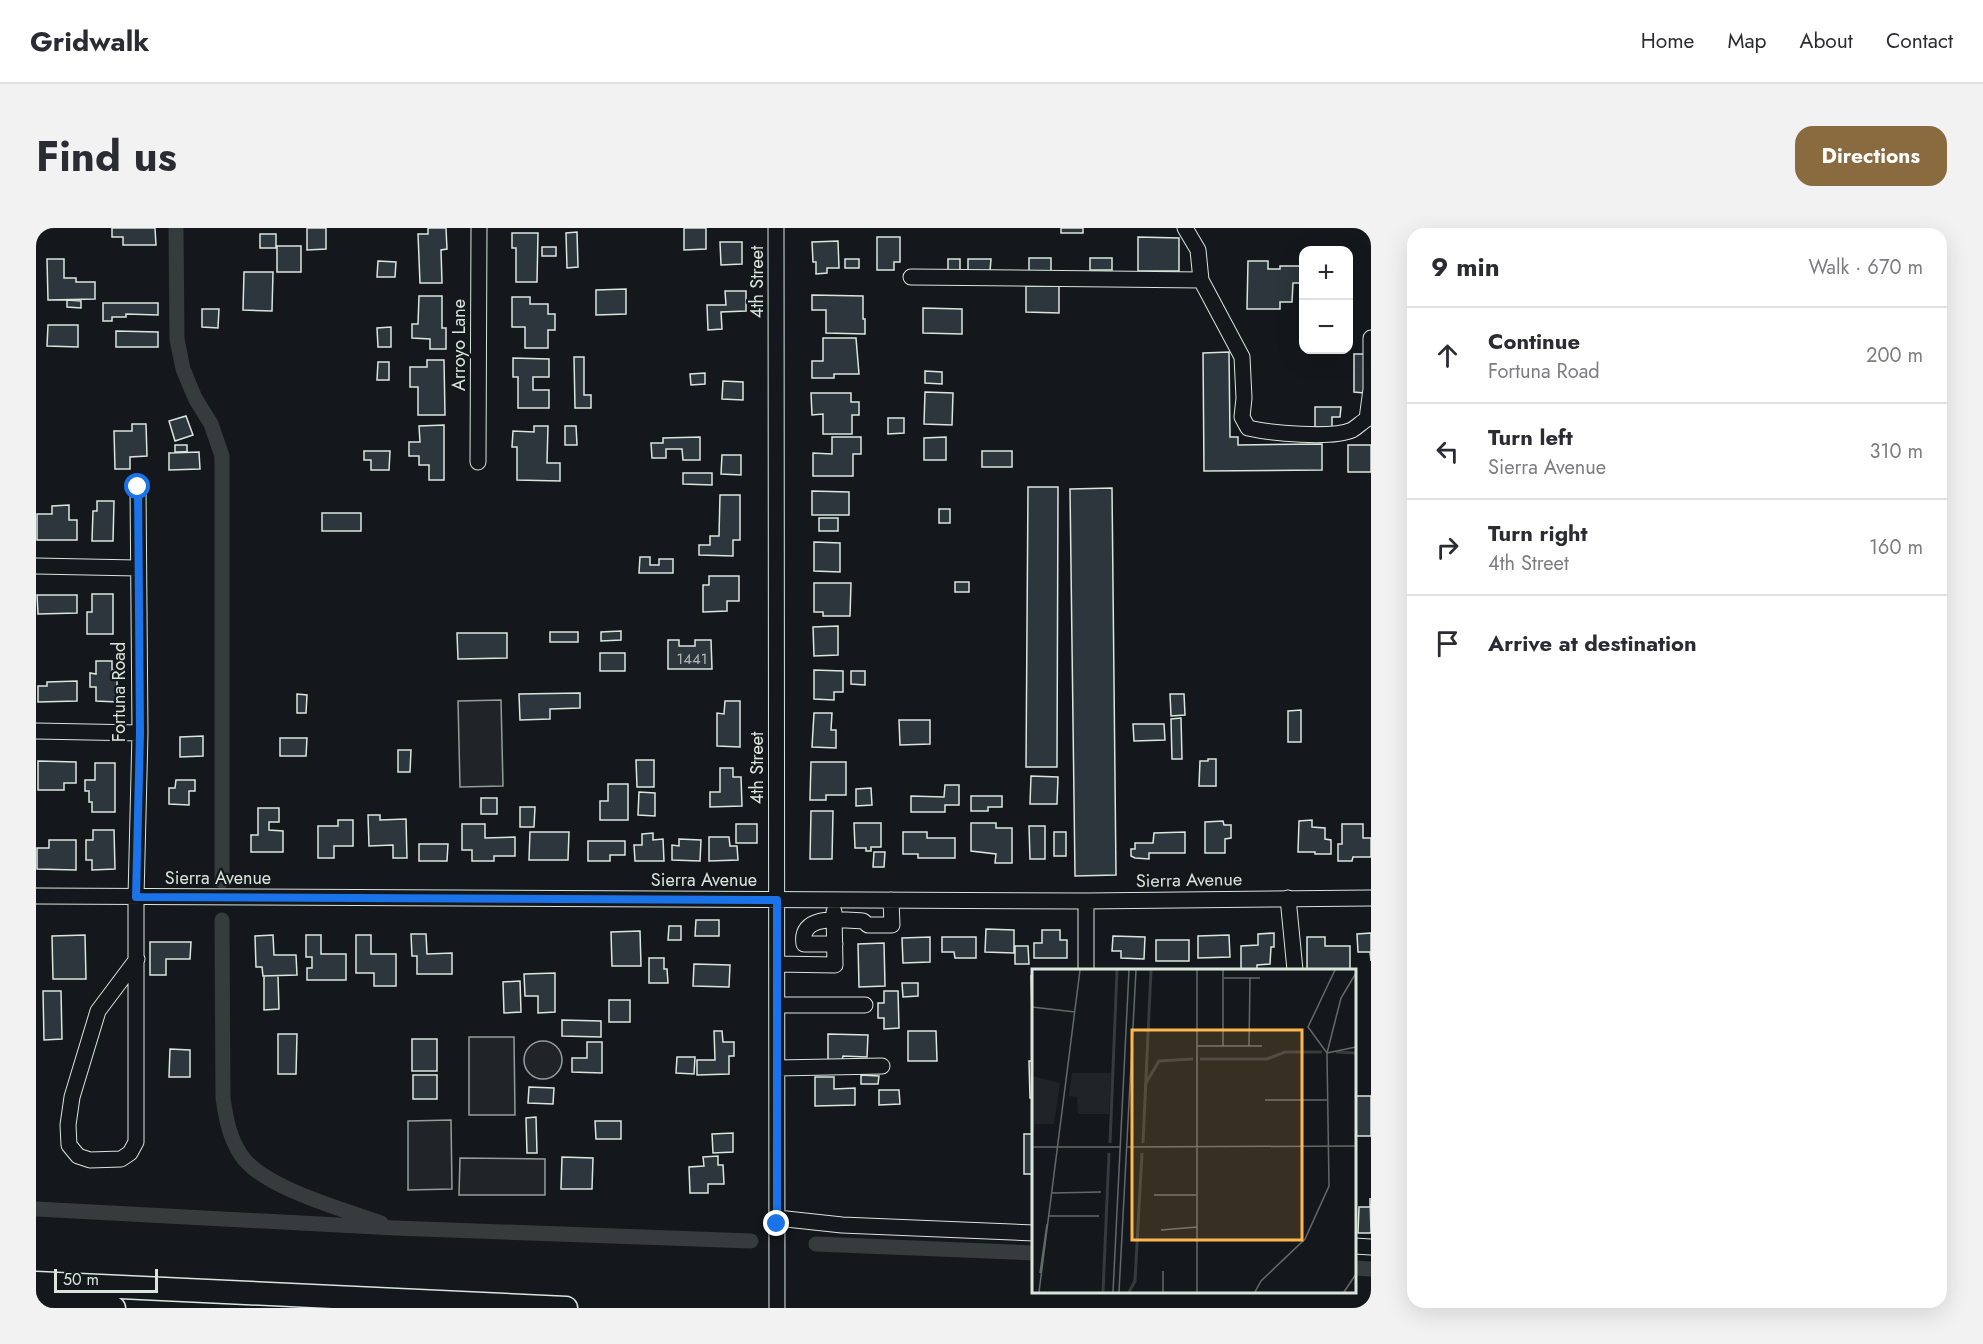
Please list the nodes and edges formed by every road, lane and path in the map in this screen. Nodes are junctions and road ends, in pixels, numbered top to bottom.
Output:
1 (479, 228) edge
2 (776, 228) edge
3 (1185, 228) edge
4 (911, 277) dead end
5 (1201, 280) junction
6 (1371, 338) edge
7 (478, 462) dead end
8 (138, 487) dead end
9 (36, 566) edge
10 (138, 568) junction
11 (36, 731) edge
12 (140, 733) junction
13 (36, 896) edge
14 (136, 897) junction
15 (1288, 898) junction
16 (1371, 898) edge
17 (777, 900) junction
18 (834, 900) junction
19 (891, 900) junction
20 (1086, 901) junction
21 (834, 931) junction
22 (136, 959) junction
23 (777, 964) junction
24 (1086, 969) edge
25 (1295, 969) edge
26 (777, 1005) junction
27 (865, 1005) dead end
28 (882, 1066) dead end
29 (777, 1068) junction
30 (777, 1221) junction
31 (1032, 1233) edge
32 (1356, 1246) edge
33 (1371, 1247) edge
34 (36, 1283) edge
35 (142, 1289) junction
36 (36, 1302) edge
37 (114, 1308) edge
38 (566, 1308) edge
39 (777, 1308) edge

1 - 7 street, Arroyo Lane
2 - 17 street, 4th Street
3 - 5 street
4 - 5 street
5 - 6 street
8 - 10 street, Fortuna Road
9 - 10 street
10 - 12 street, Fortuna Road
11 - 12 street
12 - 14 street, Fortuna Road
13 - 14 street, Sierra Avenue
14 - 17 street, Sierra Avenue
14 - 22 street, Fortuna Road
15 - 16 street, Sierra Avenue
15 - 20 street, Sierra Avenue
15 - 25 street
17 - 18 street, Sierra Avenue
17 - 23 street, 4th Street
18 - 19 street, Sierra Avenue
18 - 21 street
19 - 20 street, Sierra Avenue
19 - 21 street
20 - 24 street
21 - 23 street
22 - 22 street, Fortuna Road
23 - 26 street, 4th Street
26 - 27 street
26 - 29 street, 4th Street
28 - 29 street
29 - 30 street, 4th Street
30 - 31 street
30 - 39 street, 4th Street
32 - 33 street
34 - 35 highway
35 - 36 highway
35 - 38 highway
36 - 37 highway

